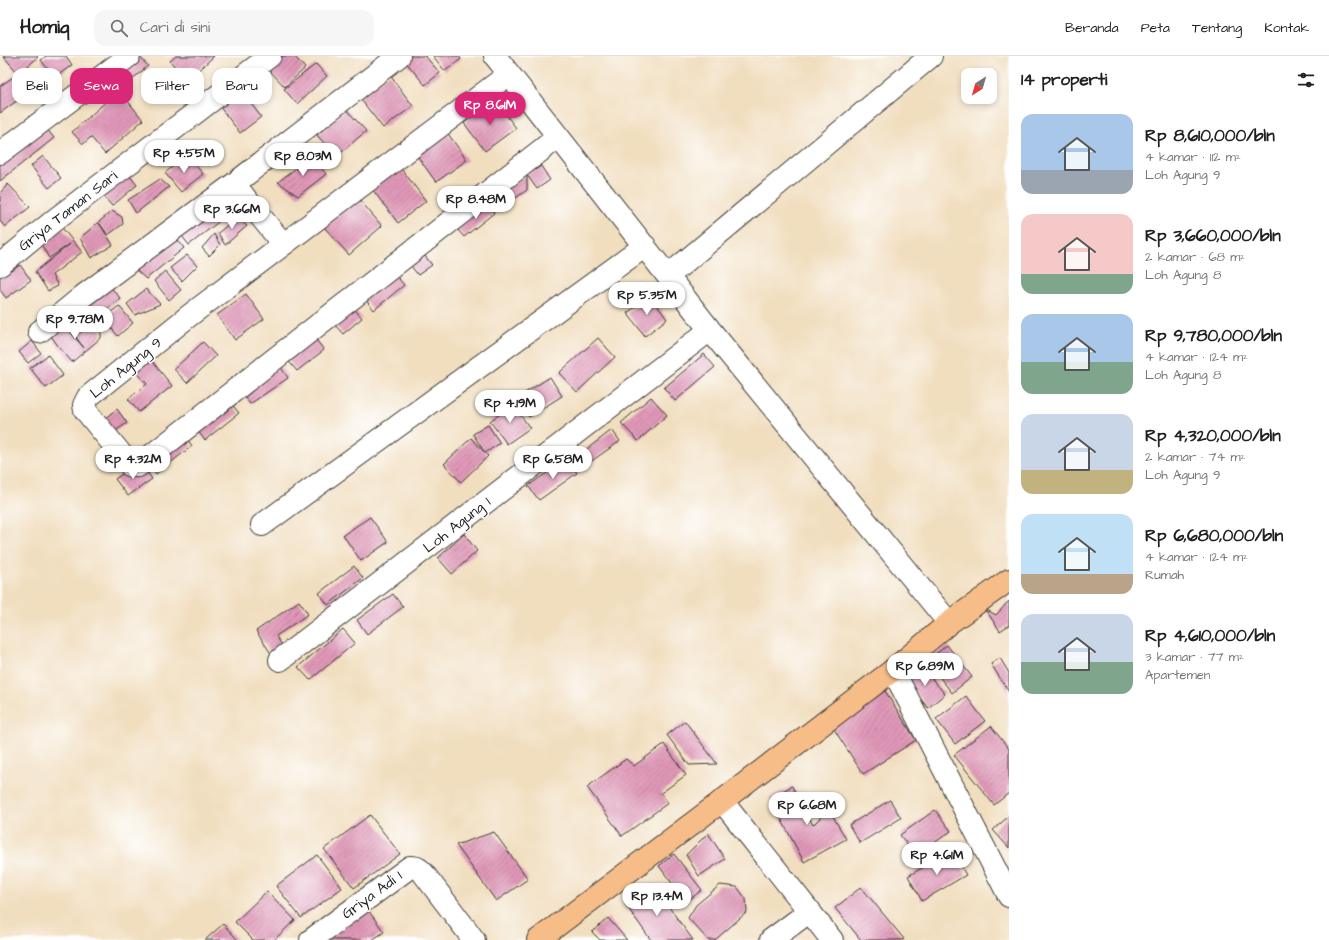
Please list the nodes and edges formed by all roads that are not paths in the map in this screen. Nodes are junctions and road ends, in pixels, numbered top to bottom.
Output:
1 (129, 56) edge
2 (270, 56) edge
3 (399, 56) edge
4 (495, 56) edge
5 (931, 56) edge
6 (509, 74) junction
7 (558, 137) junction
8 (0, 153) edge
9 (234, 184) junction
10 (283, 244) junction
11 (645, 246) junction
12 (0, 265) edge
13 (668, 276) junction
14 (710, 330) junction
15 (39, 332) dead end
16 (262, 525) dead end
17 (1009, 580) edge
18 (949, 623) junction
19 (280, 660) dead end
20 (893, 670) junction
21 (722, 802) junction
22 (1009, 896) edge
23 (810, 912) junction
24 (311, 940) edge
25 (474, 940) edge
26 (538, 940) edge
27 (771, 940) edge
28 (832, 940) edge

1 - 8 street
2 - 12 street, Griya Taman Sari
3 - 9 street
4 - 6 street
5 - 13 street
6 - 7 street
6 - 10 street, Loh Agung 9
7 - 10 street, Loh Agung 9
7 - 11 street
9 - 10 street
9 - 15 street
11 - 13 street
11 - 16 street
13 - 14 street
14 - 18 street
14 - 19 street, Loh Agung 1
17 - 18 main road
18 - 20 main road
20 - 21 main road
20 - 22 street
21 - 23 street
21 - 26 main road
23 - 27 street
23 - 28 street
24 - 25 street, Griya Adi 1

